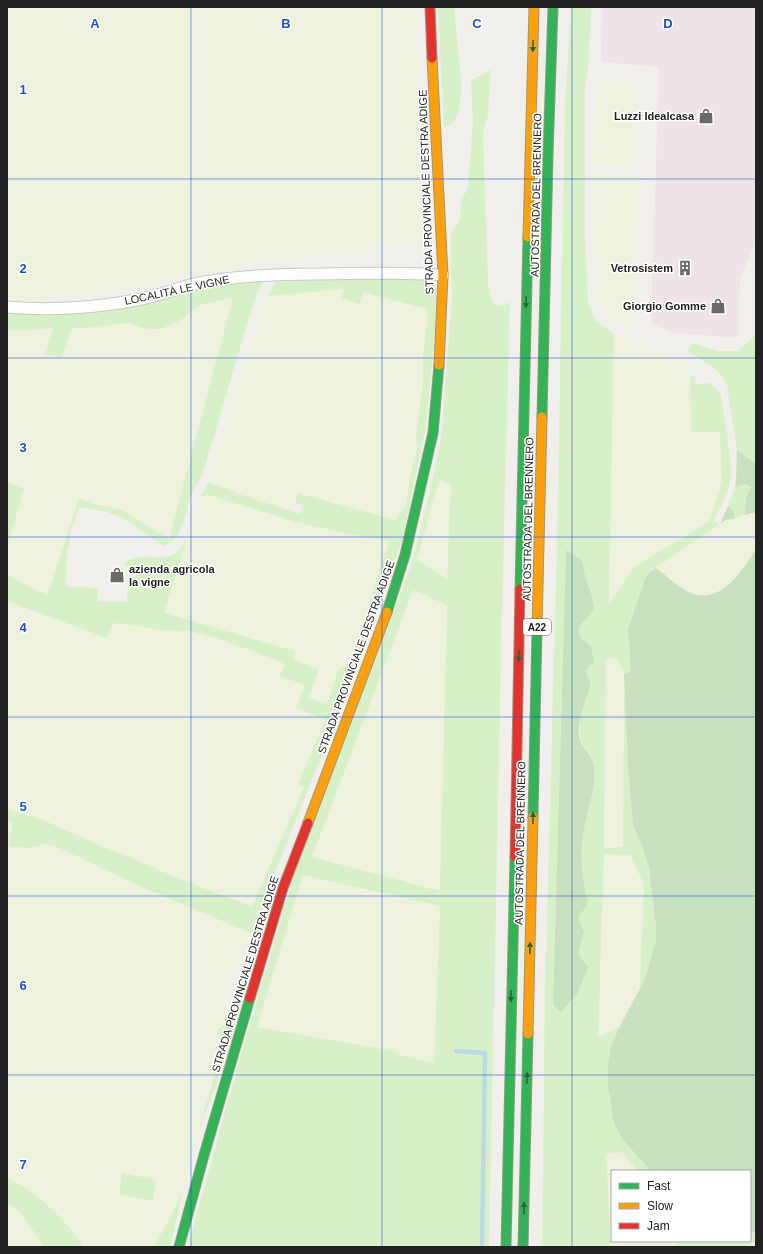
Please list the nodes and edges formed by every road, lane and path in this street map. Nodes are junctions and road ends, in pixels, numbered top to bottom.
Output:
1 (430, 7) edge
2 (534, 7) edge
3 (553, 7) edge
4 (443, 276) junction
5 (7, 307) edge
6 (179, 1247) edge
7 (506, 1247) edge
8 (523, 1247) edge

1 - 4 main road, STRADA PROVINCIALE DESTRA ADIGE
2 -> 7 main road, AUTOSTRADA DEL BRENNERO / A22
8 -> 3 main road, AUTOSTRADA DEL BRENNERO / A22
4 - 5 street, LOCALITÀ LE VIGNE
4 - 6 main road, STRADA PROVINCIALE DESTRA ADIGE

